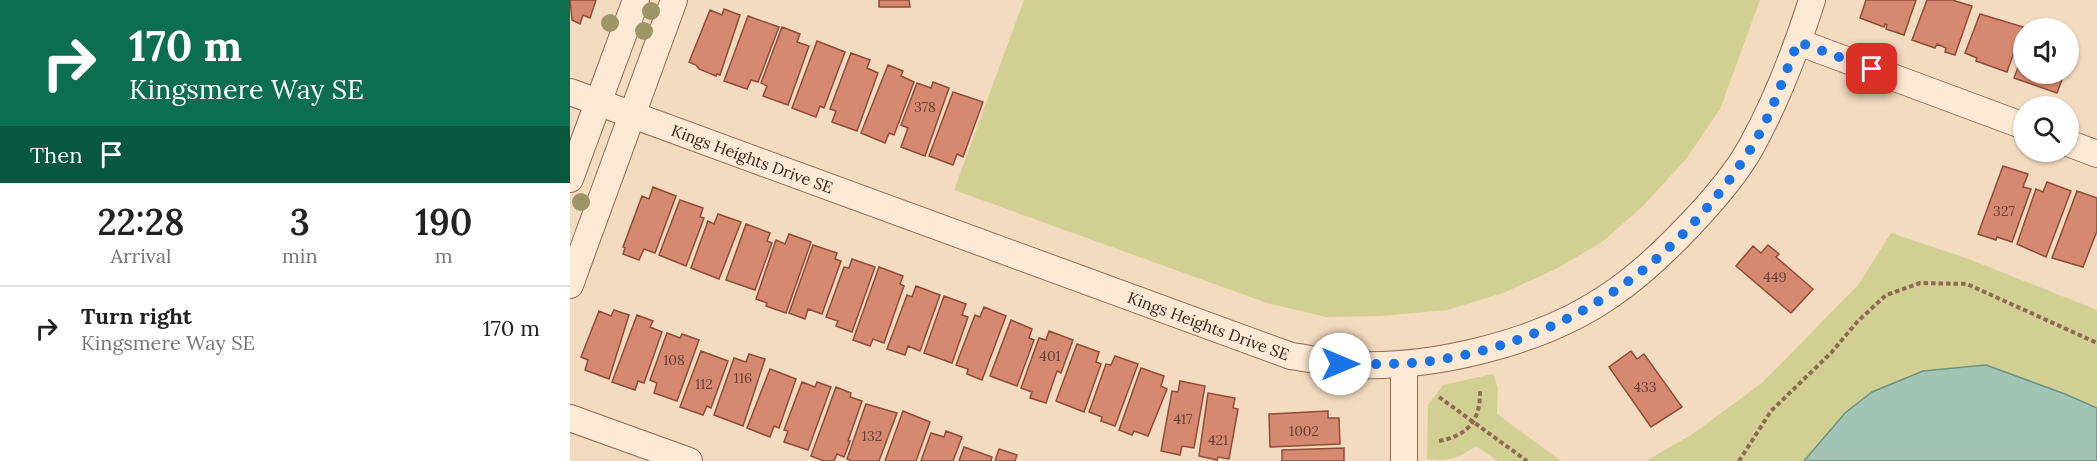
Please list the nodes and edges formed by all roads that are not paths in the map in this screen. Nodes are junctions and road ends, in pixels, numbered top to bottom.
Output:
1 (636, 0) edge
2 (674, 0) edge
3 (1812, 0) edge
4 (1798, 42) junction
5 (570, 92) edge
6 (598, 102) junction
7 (632, 116) junction
8 (2013, 122) edge
9 (2079, 147) edge
10 (2097, 154) edge
11 (570, 180) edge
12 (570, 285) edge
13 (1404, 364) junction
14 (570, 418) edge
15 (689, 461) edge
16 (1404, 461) edge

1 - 6 street
2 - 7 street
3 - 4 street, Kings Heights Drive SE
4 - 8 street
4 - 13 street, Kings Heights Drive SE
5 - 6 street, Kings Heights Drive SE
6 - 7 street, Kings Heights Drive SE
6 - 11 street
7 - 12 street
7 - 13 street, Kings Heights Drive SE
9 - 10 street
13 - 16 street
14 - 15 street

